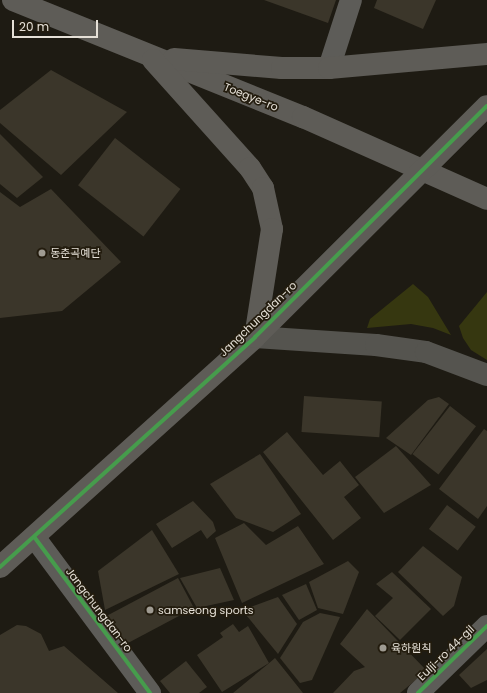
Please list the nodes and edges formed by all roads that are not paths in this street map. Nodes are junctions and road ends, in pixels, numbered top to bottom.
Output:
1 (13, 0) edge
2 (351, 0) edge
3 (487, 54) edge
4 (151, 57) junction
5 (330, 68) junction
6 (487, 106) edge
7 (420, 171) junction
8 (487, 199) edge
9 (255, 337) junction
10 (487, 375) edge
11 (35, 538) junction
12 (0, 567) edge
13 (487, 626) edge
14 (150, 693) edge
15 (418, 693) edge

1 - 4 main road, Toegye-ro
2 - 5 street
3 - 5 main road
4 - 5 main road
4 - 7 main road, Toegye-ro
4 - 9 main road
6 - 7 main road, Jangchungdan-ro
7 - 8 main road, Toegye-ro
7 - 9 main road, Jangchungdan-ro
9 - 10 main road
9 - 11 main road, Jangchungdan-ro
11 - 12 main road, Jangchungdan-ro
11 - 14 street, Jangchungdan-ro
13 - 15 street, Eulji-ro 44-gil

